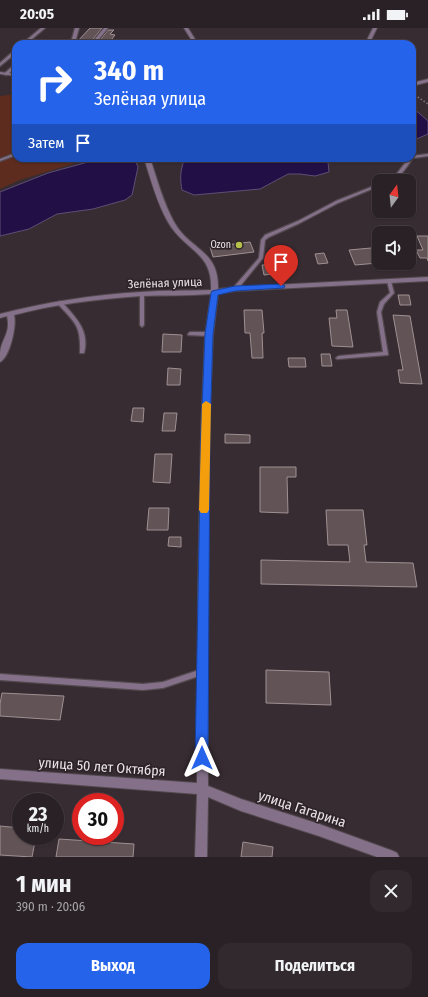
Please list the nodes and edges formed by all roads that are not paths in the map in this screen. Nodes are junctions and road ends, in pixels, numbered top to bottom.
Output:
1 (43, 28) edge
2 (77, 28) edge
3 (106, 28) edge
4 (186, 28) edge
5 (374, 28) edge
6 (29, 40) edge
7 (74, 40) edge
8 (96, 40) edge
9 (192, 40) edge
10 (369, 40) edge
11 (12, 54) edge
12 (0, 65) edge
13 (12, 67) edge
14 (3, 73) edge
15 (428, 80) edge
16 (416, 84) edge
17 (428, 155) edge
18 (12, 156) edge
19 (416, 156) edge
20 (0, 160) edge
21 (148, 162) edge
22 (408, 162) edge
23 (398, 174) edge
24 (372, 188) edge
25 (427, 280) edge
26 (389, 281) junction
27 (235, 289) junction
28 (215, 293) junction
29 (142, 294) junction
30 (60, 303) junction
31 (10, 313) junction
32 (0, 316) edge
33 (142, 325) dead end
34 (190, 334) dead end
35 (209, 334) junction
36 (82, 352) dead end
37 (339, 358) dead end
38 (0, 359) edge
39 (202, 672) junction
40 (0, 678) edge
41 (0, 774) edge
42 (202, 789) junction
43 (201, 857) edge
44 (393, 857) edge

1 - 6 lane
2 - 7 lane
3 - 8 lane
4 - 9 street
5 - 10 street
11 - 12 lane
13 - 14 lane
15 - 16 street
17 - 19 lane
18 - 20 lane
21 - 28 street
22 - 23 lane
24 - 27 lane
25 - 26 street, Зелёная улица
26 - 27 street, Зелёная улица
26 - 37 lane
27 - 28 street, Зелёная улица
28 - 29 street, Зелёная улица
28 - 35 street
29 - 30 street, Зелёная улица
29 - 33 lane
30 - 31 street, Зелёная улица
30 - 36 lane
31 - 32 street, Зелёная улица
31 - 38 street
34 - 35 lane
35 - 39 street
39 - 40 lane
39 - 42 street
41 - 42 street, улица 50 лет Октября
42 - 43 street
42 - 44 street, улица Гагарина

